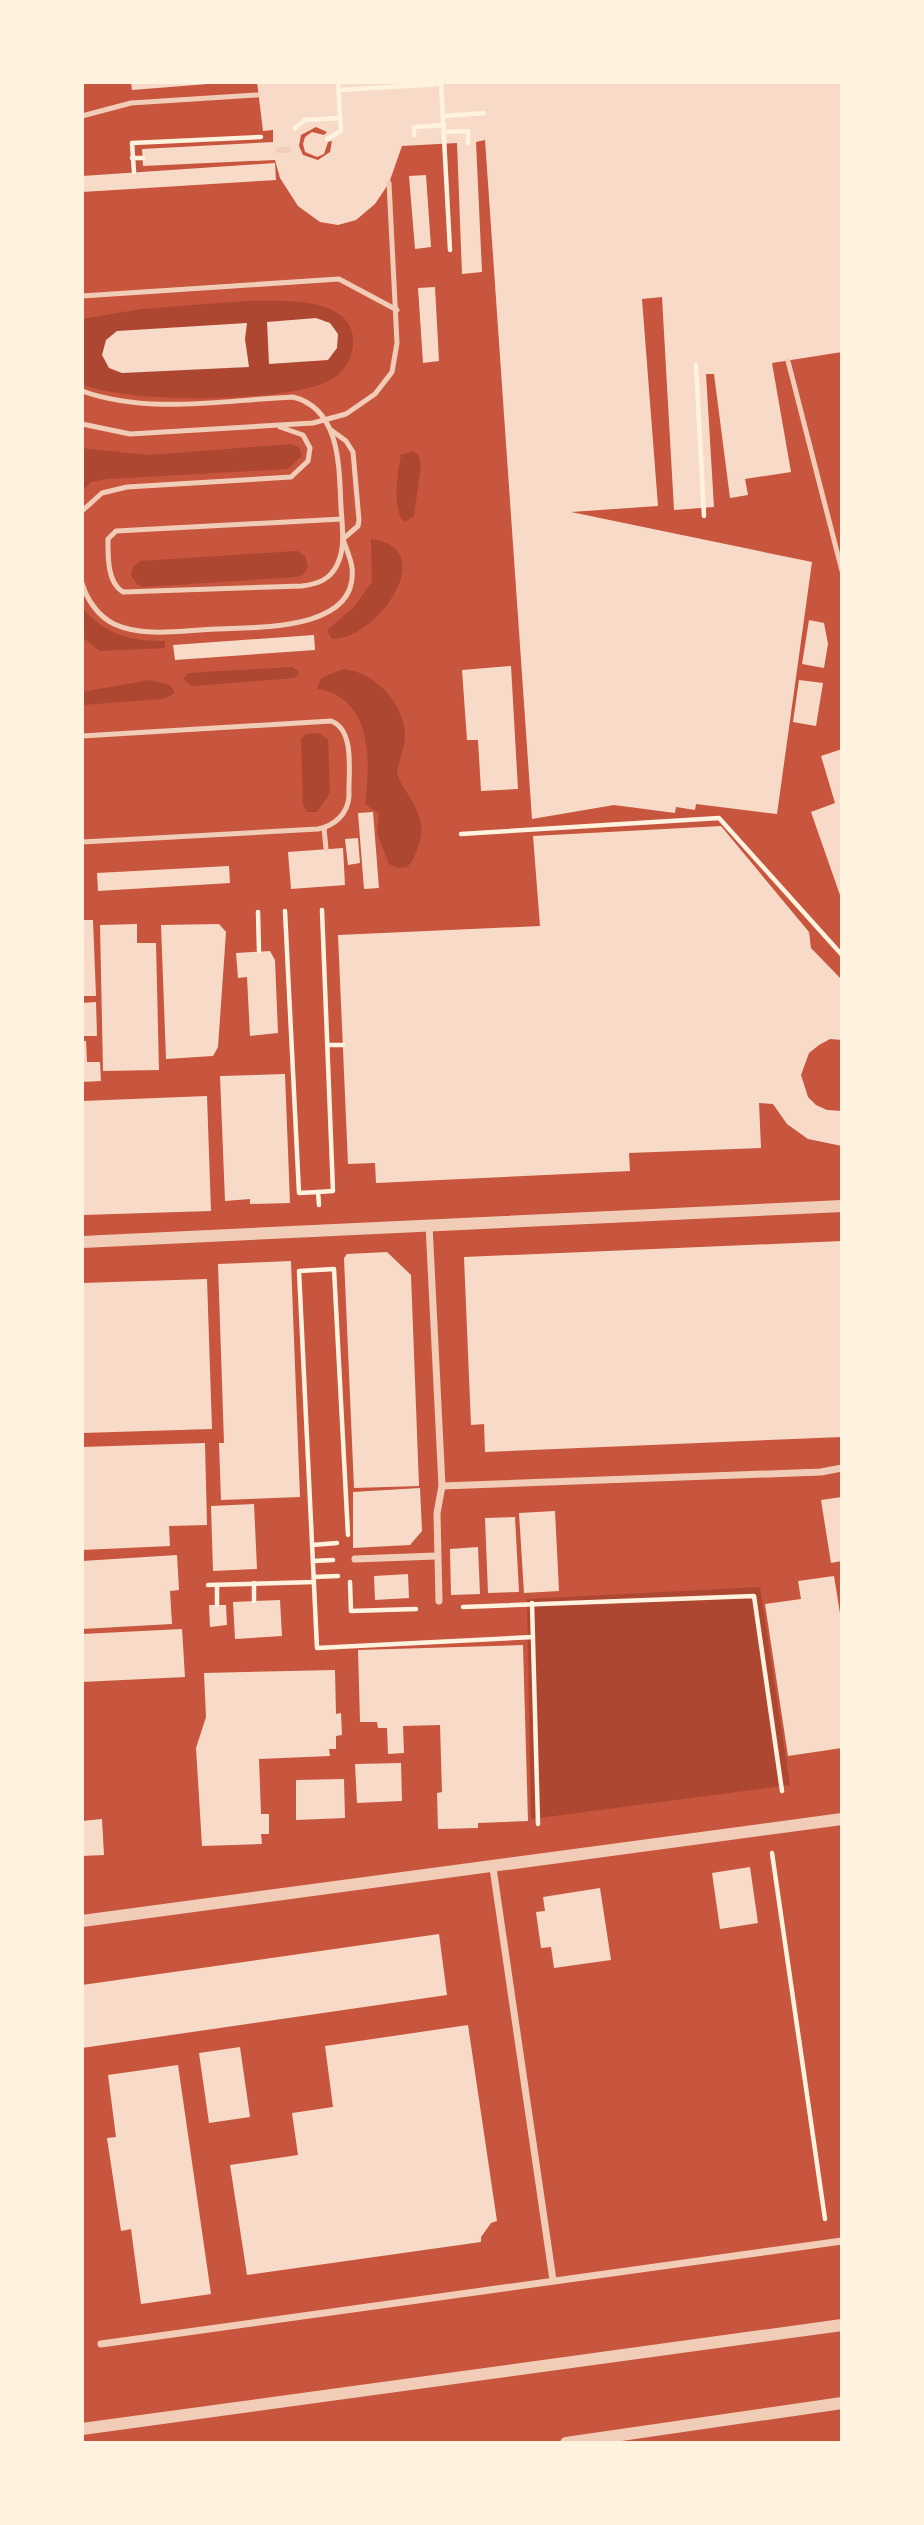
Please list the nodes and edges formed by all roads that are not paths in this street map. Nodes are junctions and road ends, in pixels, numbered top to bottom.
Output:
1 (257, 95) dead end
2 (82, 116) edge
3 (288, 149) dead end
4 (279, 150) dead end
5 (389, 183) dead end
6 (82, 296) edge
7 (397, 310) junction
8 (788, 361) dead end
9 (82, 391) edge
10 (324, 420) junction
11 (82, 424) edge
12 (328, 426) junction
13 (259, 427) junction
14 (82, 511) edge
15 (342, 519) junction
16 (343, 539) junction
17 (842, 571) edge
18 (82, 583) edge
19 (82, 736) edge
20 (324, 828) junction
21 (84, 841) edge
22 (326, 849) dead end
23 (842, 1206) edge
24 (429, 1224) junction
25 (82, 1242) edge
26 (842, 1468) edge
27 (442, 1486) junction
28 (436, 1556) junction
29 (355, 1559) dead end
30 (439, 1601) dead end
31 (842, 1819) edge
32 (492, 1868) junction
33 (82, 1921) edge
34 (842, 2241) edge
35 (553, 2280) junction
36 (842, 2326) edge
37 (101, 2344) dead end
38 (842, 2403) edge
39 (82, 2429) edge
40 (566, 2443) edge

1 - 2 lane
3 - 4 street
5 - 7 lane
6 - 7 lane
7 - 10 lane
8 - 17 lane
9 - 10 lane
10 - 12 lane
10 - 13 lane
11 - 13 lane
12 - 15 lane
12 - 16 lane
13 - 14 lane
15 - 16 lane
15 - 16 lane
16 - 18 lane
19 - 20 lane
20 - 21 lane
20 - 22 lane
23 - 24 street
24 - 25 street
24 - 27 street
26 - 27 street
27 - 28 street
28 - 29 street
28 - 30 street
31 - 32 street
32 - 33 street
32 - 35 street
34 - 35 street
35 - 37 street
36 - 39 street
38 - 40 street

